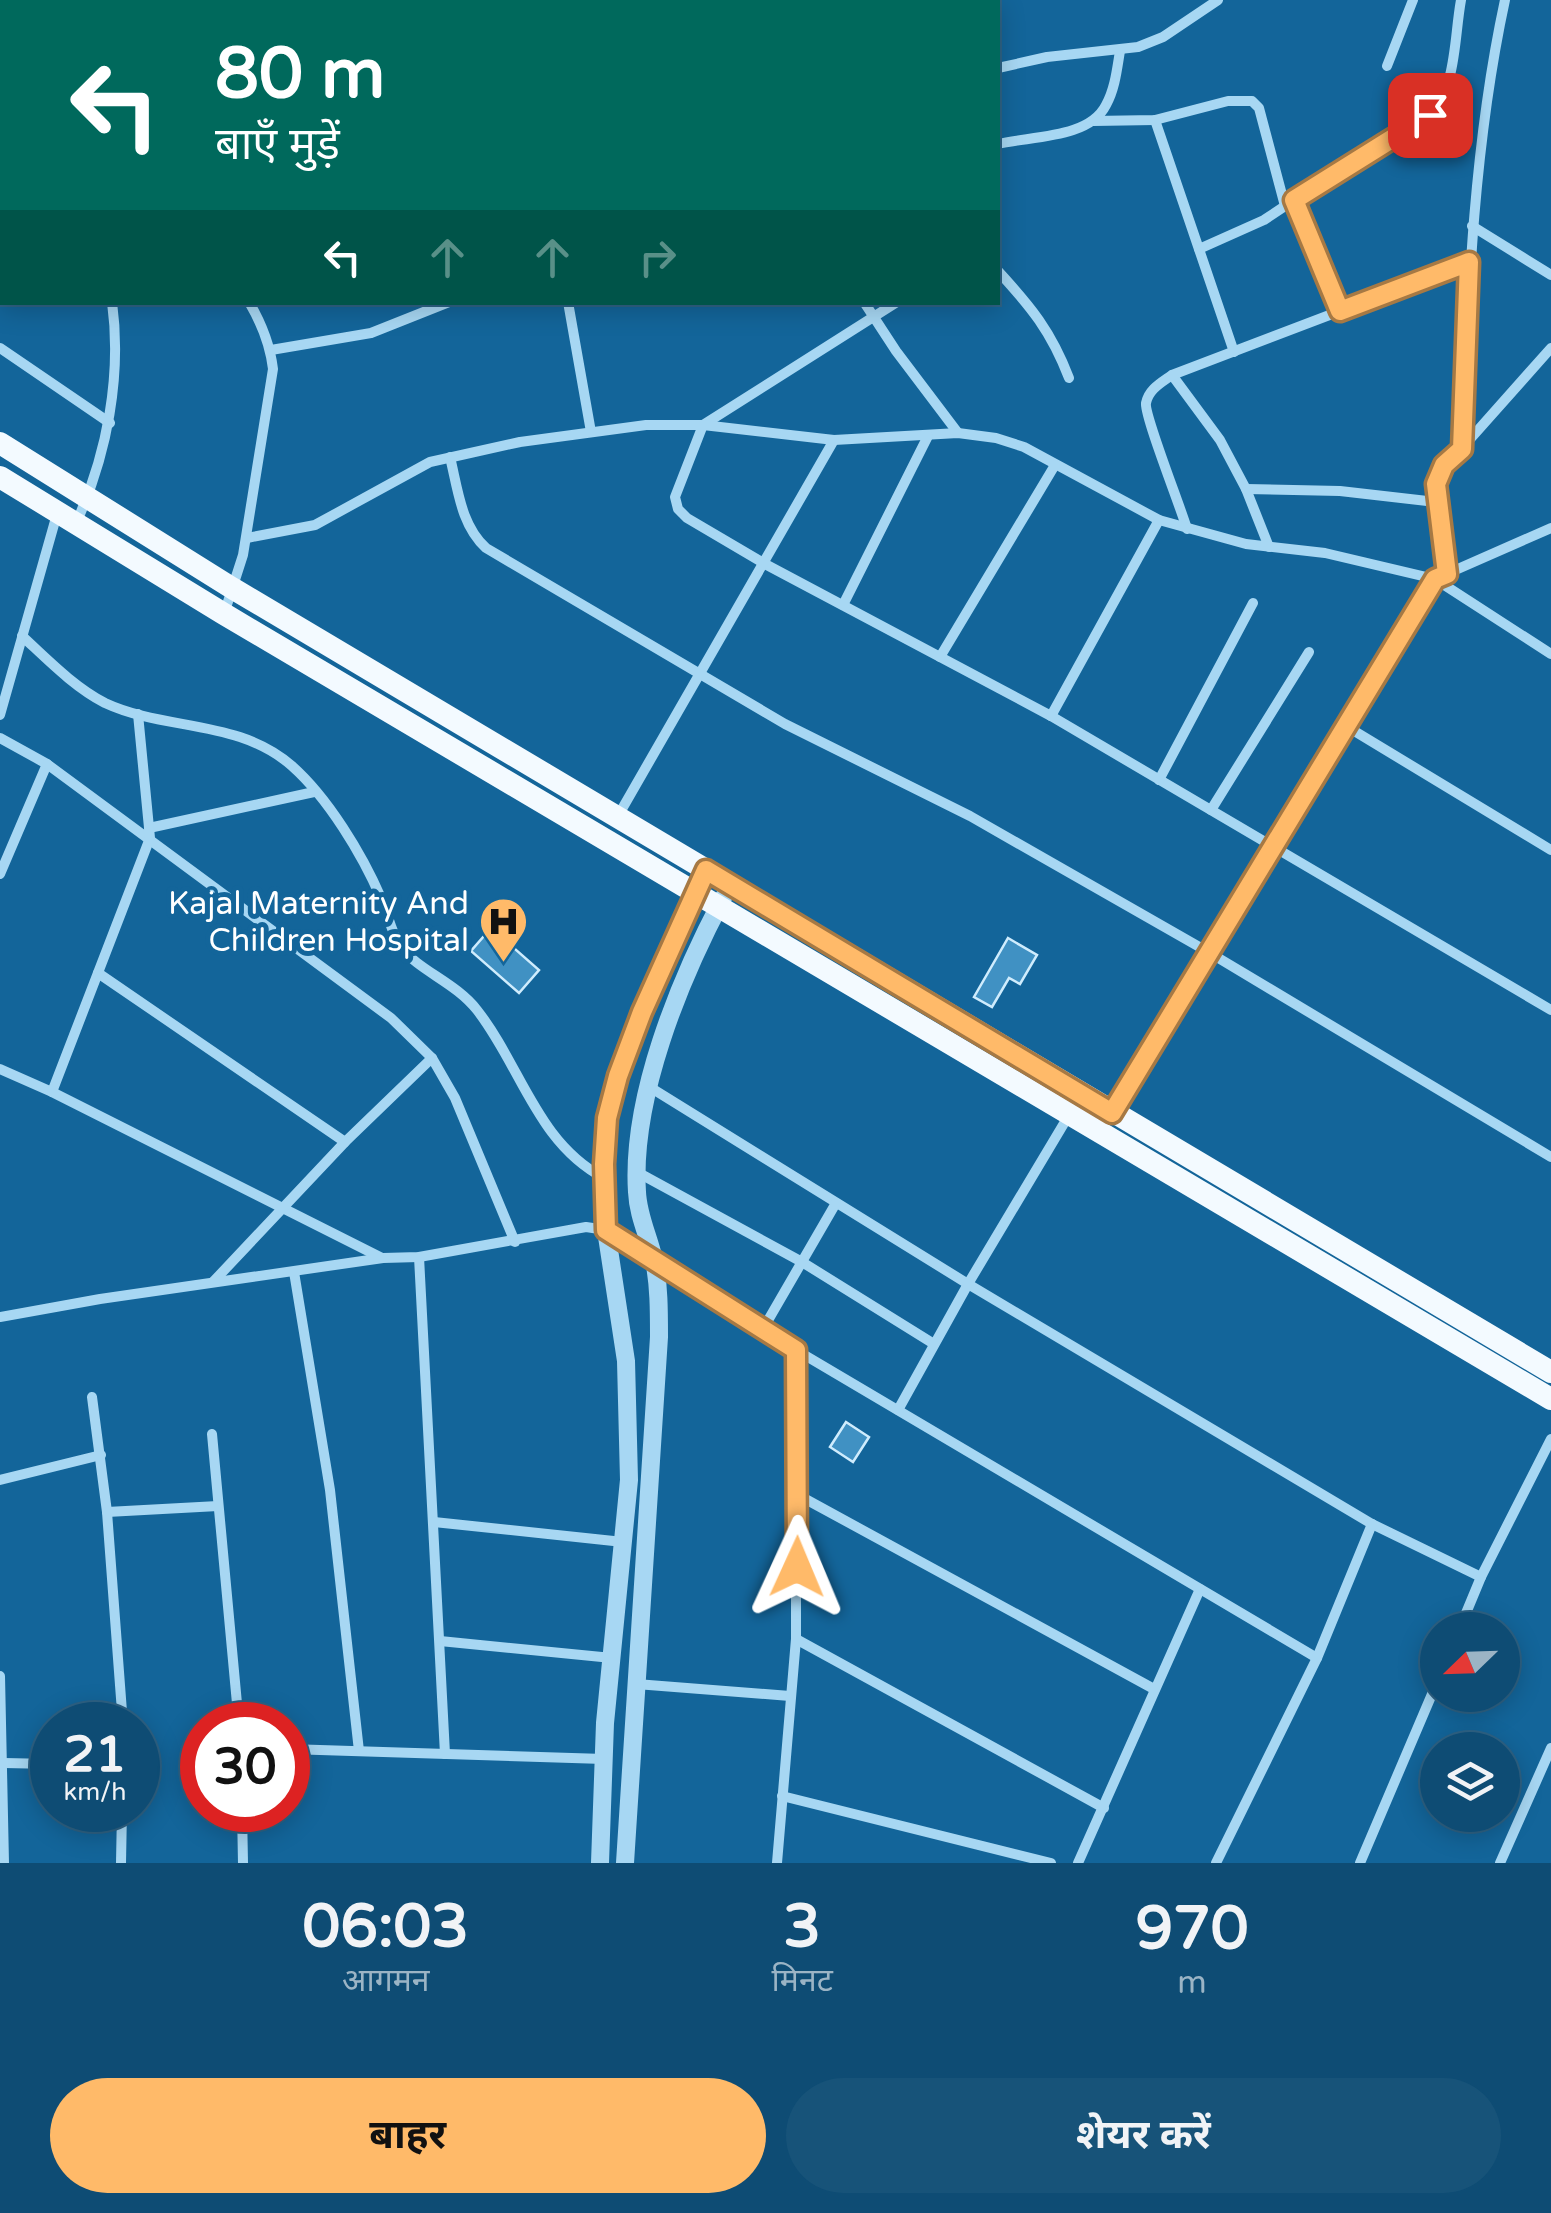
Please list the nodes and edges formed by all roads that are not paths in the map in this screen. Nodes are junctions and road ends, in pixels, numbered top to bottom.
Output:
1 (1218, 0) edge
2 (1413, 0) edge
3 (1462, 0) edge
4 (1505, 0) edge
5 (1120, 51) junction
6 (1000, 66) edge
7 (1387, 66) dead end
8 (1156, 120) junction
9 (1093, 121) junction
10 (1000, 144) edge
11 (1290, 203) junction
12 (1472, 226) junction
13 (1199, 249) junction
14 (1469, 262) junction
15 (1000, 273) edge
16 (1551, 274) edge
17 (112, 305) edge
18 (251, 305) edge
19 (443, 305) edge
20 (569, 305) edge
21 (866, 305) edge
22 (893, 305) edge
23 (1340, 311) junction
24 (874, 318) junction
25 (0, 348) edge
26 (1551, 348) edge
27 (271, 350) junction
28 (1234, 352) junction
29 (1172, 375) junction
30 (1069, 378) dead end
31 (110, 423) junction
32 (703, 424) junction
33 (591, 432) junction
34 (958, 433) junction
35 (928, 436) junction
36 (834, 440) junction
37 (0, 443) edge
38 (1462, 449) junction
39 (450, 458) junction
40 (1054, 465) junction
41 (0, 477) edge
42 (1246, 489) junction
43 (88, 497) junction
44 (1436, 502) junction
45 (67, 517) junction
46 (1158, 520) junction
47 (1551, 528) edge
48 (1187, 529) junction
49 (247, 538) junction
50 (1269, 546) junction
51 (766, 564) junction
52 (1447, 574) junction
53 (1435, 579) junction
54 (232, 588) junction
55 (1253, 603) dead end
56 (843, 605) junction
57 (224, 614) junction
58 (22, 636) junction
59 (1309, 652) dead end
60 (1551, 654) edge
61 (940, 657) junction
62 (701, 673) junction
63 (138, 714) junction
64 (0, 716) edge
65 (1051, 716) junction
66 (1346, 726) junction
67 (0, 738) edge
68 (47, 764) junction
69 (1159, 780) junction
70 (314, 792) junction
71 (1212, 810) junction
72 (618, 817) junction
73 (149, 833) junction
74 (1274, 847) junction
75 (1551, 850) edge
76 (0, 874) edge
77 (700, 880) junction
78 (725, 895) junction
79 (1210, 953) junction
80 (98, 972) junction
81 (1551, 1010) edge
82 (432, 1058) junction
83 (0, 1069) edge
84 (648, 1086) junction
85 (52, 1092) junction
86 (1069, 1115) junction
87 (1106, 1123) junction
88 (346, 1142) junction
89 (1551, 1157) edge
90 (636, 1171) junction
91 (604, 1178) junction
92 (836, 1203) junction
93 (284, 1209) junction
94 (606, 1230) junction
95 (515, 1242) junction
96 (419, 1257) junction
97 (653, 1257) junction
98 (383, 1258) junction
99 (802, 1262) junction
100 (294, 1272) junction
101 (213, 1283) junction
102 (968, 1284) junction
103 (0, 1317) edge
104 (763, 1328) junction
105 (934, 1344) junction
106 (796, 1350) junction
107 (1551, 1372) edge
108 (92, 1397) dead end
109 (1551, 1398) edge
110 (898, 1410) junction
111 (212, 1434) dead end
112 (1551, 1439) edge
113 (101, 1455) junction
114 (0, 1480) edge
115 (798, 1494) junction
116 (218, 1506) junction
117 (107, 1512) junction
118 (434, 1522) junction
119 (1372, 1524) junction
120 (623, 1542) junction
121 (1481, 1577) junction
122 (1200, 1589) junction
123 (1466, 1612) edge
124 (796, 1639) junction
125 (440, 1640) junction
126 (612, 1658) junction
127 (1316, 1658) junction
128 (0, 1676) edge
129 (636, 1684) junction
130 (1154, 1689) junction
131 (790, 1696) junction
132 (121, 1702) edge
133 (237, 1702) edge
134 (1424, 1712) edge
135 (310, 1750) edge
136 (1551, 1750) edge
137 (359, 1752) junction
138 (445, 1754) junction
139 (604, 1760) junction
140 (4, 1764) junction
141 (30, 1764) edge
142 (782, 1796) junction
143 (1104, 1808) junction
144 (122, 1832) edge
145 (242, 1832) edge
146 (3, 1857) edge
147 (1221, 1861) edge
148 (121, 1863) edge
149 (243, 1863) edge
150 (600, 1863) edge
151 (625, 1863) edge
152 (778, 1863) edge
153 (1051, 1863) edge
154 (1078, 1863) edge
155 (1360, 1863) edge
156 (1500, 1863) edge

1 - 5 street
2 - 7 street
3 - 11 street
4 - 12 street
5 - 6 street
5 - 9 street
8 - 9 street
8 - 11 street
8 - 13 street
9 - 10 street
11 - 13 street
11 - 23 street
12 - 14 street
12 - 16 street
13 - 28 street
14 - 23 street
14 - 38 street
15 - 30 street
17 - 31 street
18 - 27 street
19 - 27 street
20 - 33 street
21 - 24 street
22 - 24 street
23 - 28 street
24 - 32 street
24 - 34 street
25 - 31 street
26 - 38 street
27 - 49 street
28 - 29 street
29 - 42 street
29 - 48 street
31 - 43 street
32 - 33 street
32 - 36 street
32 - 51 street
33 - 39 street
34 - 35 street
34 - 40 street
35 - 36 street
35 - 56 street
36 - 51 street
37 - 43 main road
38 - 44 street
39 - 49 street
39 - 62 street
40 - 46 street
40 - 61 street
41 - 45 main road
42 - 44 street
42 - 50 street
43 - 45 street
43 - 54 main road
44 - 52 street
45 - 57 main road
45 - 58 street
46 - 48 street
46 - 65 street
47 - 52 street
48 - 50 street
49 - 54 street
50 - 53 street
51 - 56 street
51 - 62 street
52 - 53 street
53 - 60 street
53 - 66 street
54 - 57 street
54 - 72 main road
55 - 69 street
56 - 61 street
57 - 77 main road
58 - 63 street
58 - 64 street
59 - 71 street
61 - 65 street
62 - 72 street
62 - 79 street
63 - 70 street
63 - 73 street
65 - 69 street
66 - 74 street
66 - 75 street
67 - 68 street
68 - 73 street
68 - 76 street
69 - 71 street
70 - 73 street
70 - 91 street
71 - 74 street
72 - 77 main road
73 - 80 street
73 - 82 street
74 - 79 street
74 - 81 street
77 - 78 main road
77 - 91 street
78 - 84 street
78 - 86 main road
78 - 87 main road
79 - 87 street
79 - 89 street
80 - 85 street
80 - 88 street
82 - 88 street
82 - 95 street
83 - 85 street
84 - 90 street
84 - 92 street
85 - 93 street
86 - 87 main road
86 - 102 street
87 - 107 main road
87 - 109 main road
88 - 93 street
90 - 97 street
90 - 99 street
91 - 94 street
92 - 99 street
92 - 102 street
93 - 98 street
93 - 101 street
94 - 95 street
94 - 97 street
94 - 120 street
95 - 96 street
96 - 98 street
96 - 118 street
97 - 104 street
97 - 129 street
98 - 100 street
99 - 104 street
99 - 105 street
100 - 101 street
100 - 137 street
101 - 103 street
102 - 105 street
102 - 119 street
104 - 106 street
105 - 110 street
106 - 110 street
106 - 115 street
108 - 113 street
110 - 122 street
111 - 116 street
112 - 121 street
113 - 114 street
113 - 117 street
115 - 124 street
115 - 130 street
116 - 117 street
116 - 133 street
117 - 132 street
118 - 120 street
118 - 125 street
119 - 121 street
119 - 127 street
120 - 126 street
121 - 123 street
122 - 127 street
122 - 130 street
124 - 131 street
124 - 143 street
125 - 126 street
125 - 138 street
126 - 139 street
127 - 147 street
128 - 140 street
129 - 131 street
129 - 151 street
130 - 143 street
131 - 142 street
134 - 155 street
135 - 137 street
136 - 156 street
137 - 138 street
138 - 139 street
139 - 150 street
140 - 141 street
140 - 146 street
142 - 152 street
142 - 153 street
143 - 154 street
144 - 148 street
145 - 149 street

